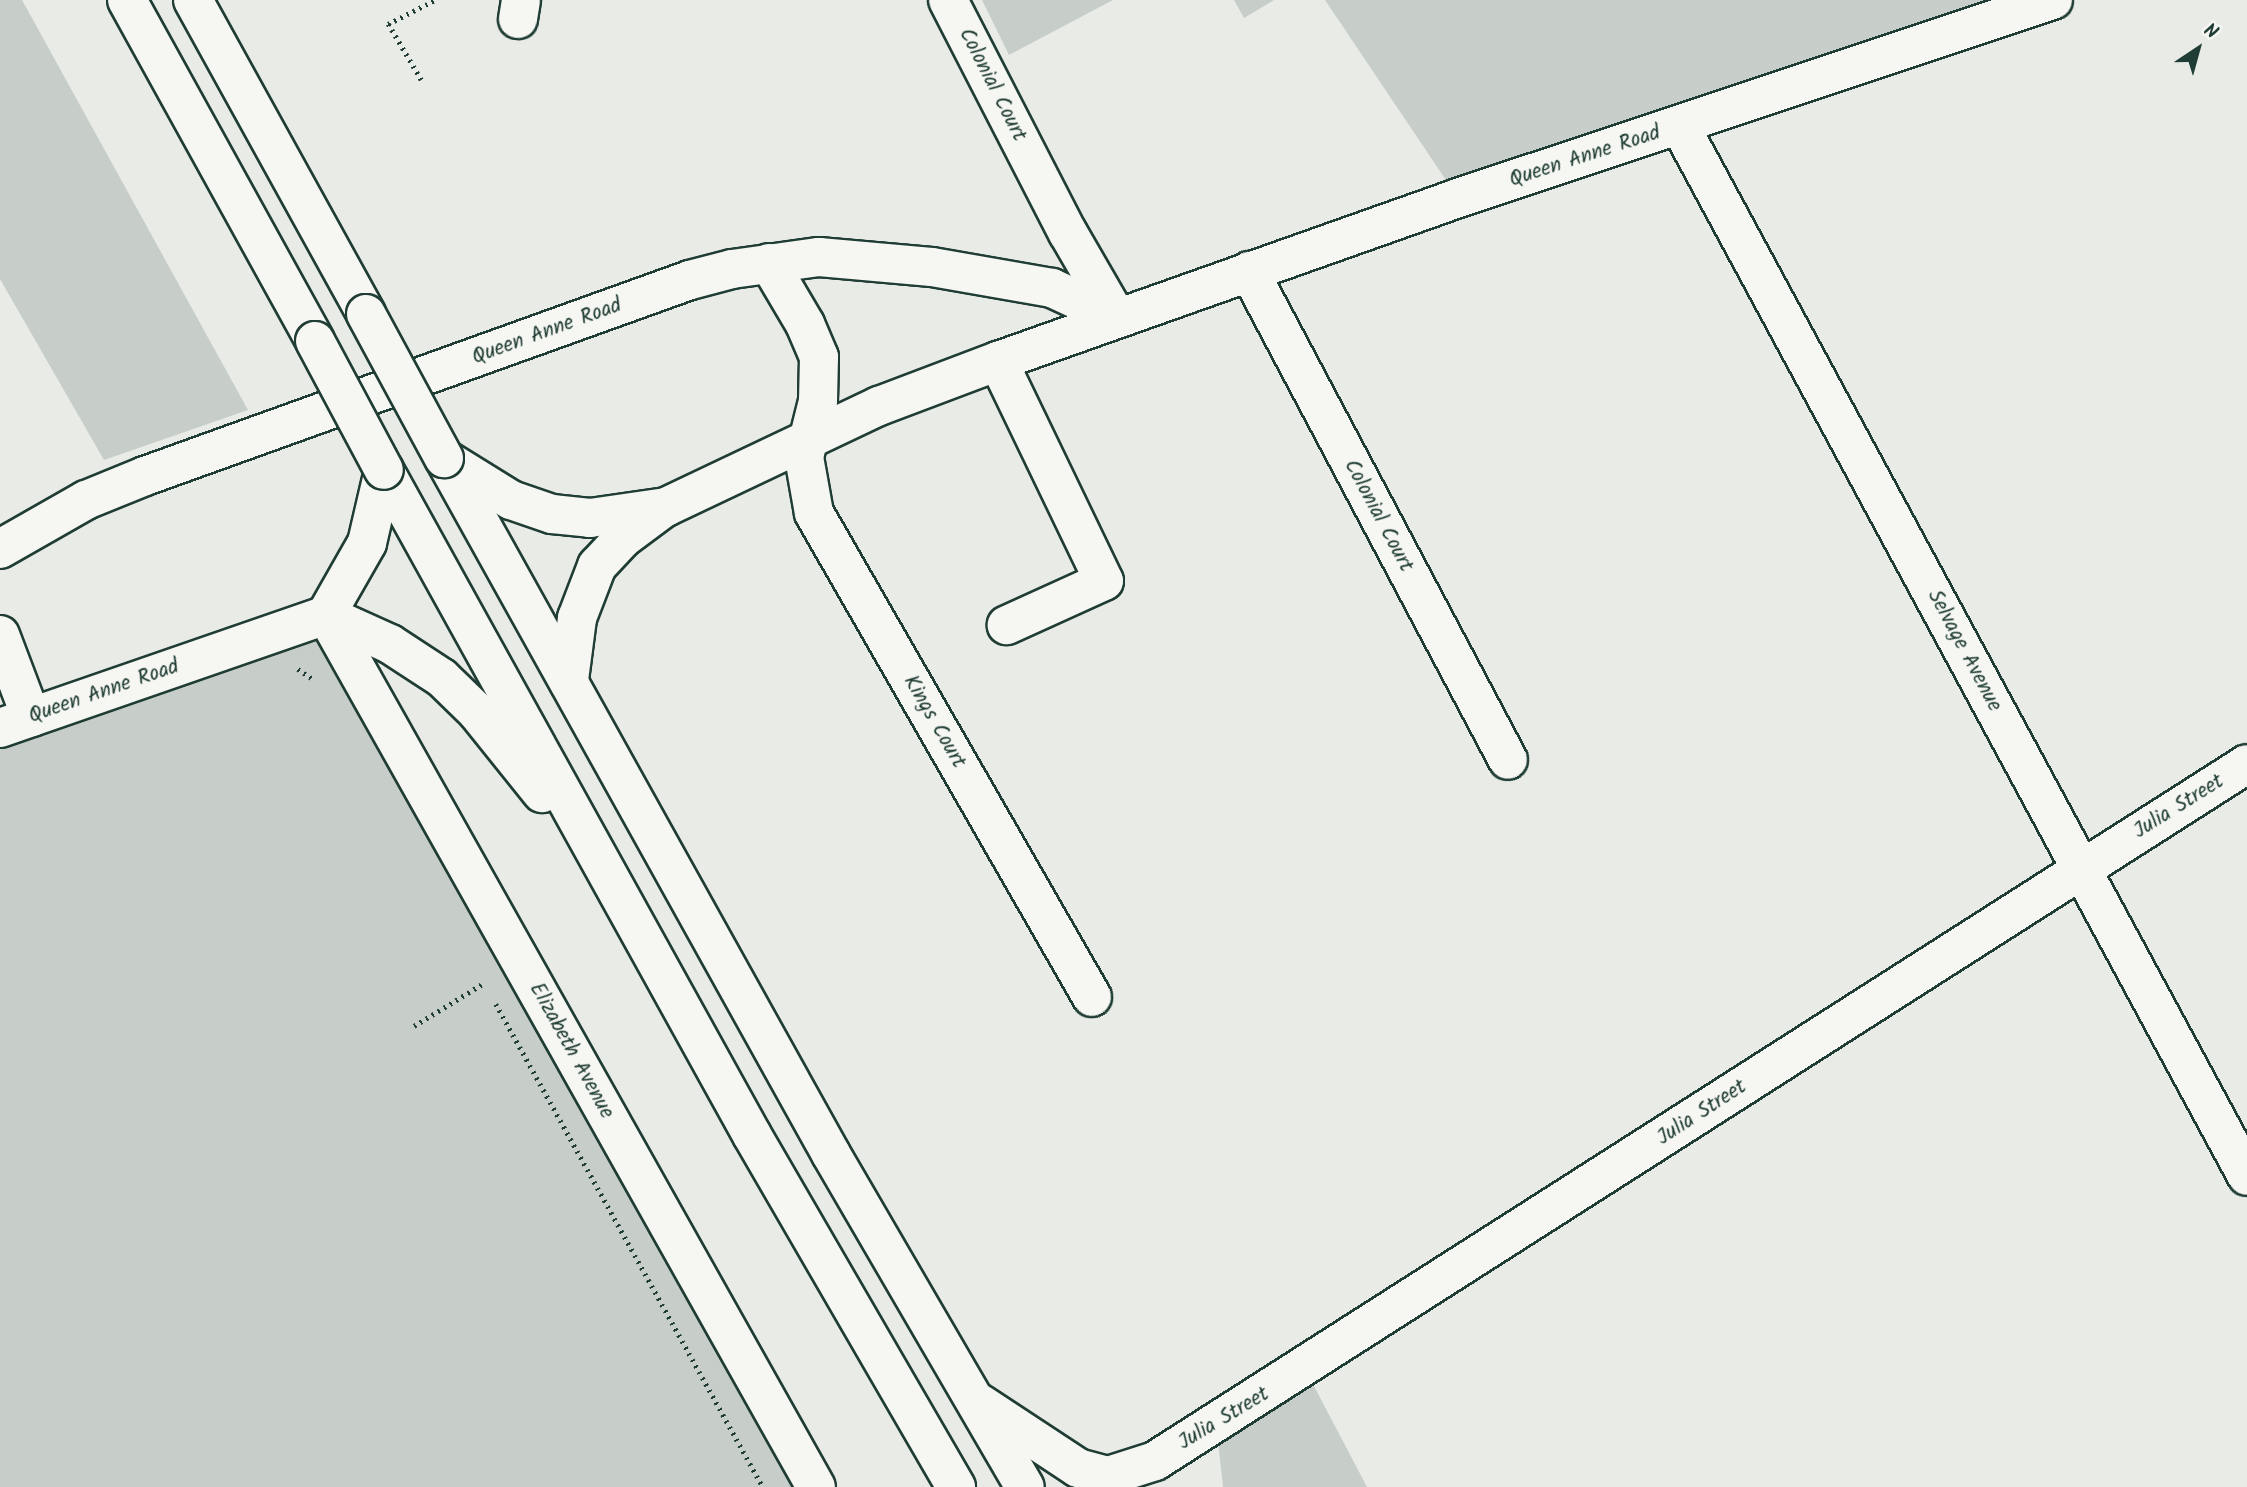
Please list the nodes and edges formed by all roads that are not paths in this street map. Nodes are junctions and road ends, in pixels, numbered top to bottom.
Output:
1 (127, 0) edge
2 (192, 0) edge
3 (948, 0) edge
4 (2053, 0) edge
5 (1680, 126) junction
6 (769, 263) junction
7 (1249, 271) junction
8 (1117, 318) junction
9 (998, 360) junction
10 (807, 439) junction
11 (444, 458) junction
12 (384, 470) junction
13 (666, 507) junction
14 (0, 550) edge
15 (326, 615) junction
16 (1007, 625) dead end
17 (0, 635) edge
18 (569, 680) junction
19 (15, 723) edge
20 (1508, 760) dead end
21 (2247, 764) edge
22 (2081, 868) junction
23 (615, 886) junction
24 (1093, 996) dead end
25 (2247, 1176) edge
26 (970, 1396) junction
27 (816, 1487) edge
28 (956, 1487) edge
29 (1025, 1487) edge

1 - 12 main road, bridge
2 - 11 main road, bridge
3 - 8 main road, Colonial Court
4 - 5 main road, Queen Anne Road
5 - 7 main road, Queen Anne Road
5 - 22 main road, Selvage Avenue
6 - 8 main road, Queen Anne Road
6 - 10 main road, Kings Court
6 - 14 main road, Queen Anne Road
7 - 8 main road, Queen Anne Road
7 - 20 main road, Colonial Court
8 - 9 main road, Queen Anne Road
9 - 10 main road, Queen Anne Road
9 - 16 main road
10 - 13 main road, Queen Anne Road
10 - 24 main road, Kings Court
11 - 13 main road
11 - 18 main road
12 - 15 main road
12 - 23 main road
13 - 18 main road
15 - 19 main road, Queen Anne Road
15 - 23 main road
15 - 27 main road, Elizabeth Avenue
17 - 19 main road
18 - 26 main road
21 - 22 main road, Julia Street
22 - 25 main road, Selvage Avenue
22 - 26 main road, Julia Street
23 - 28 main road
26 - 29 main road

